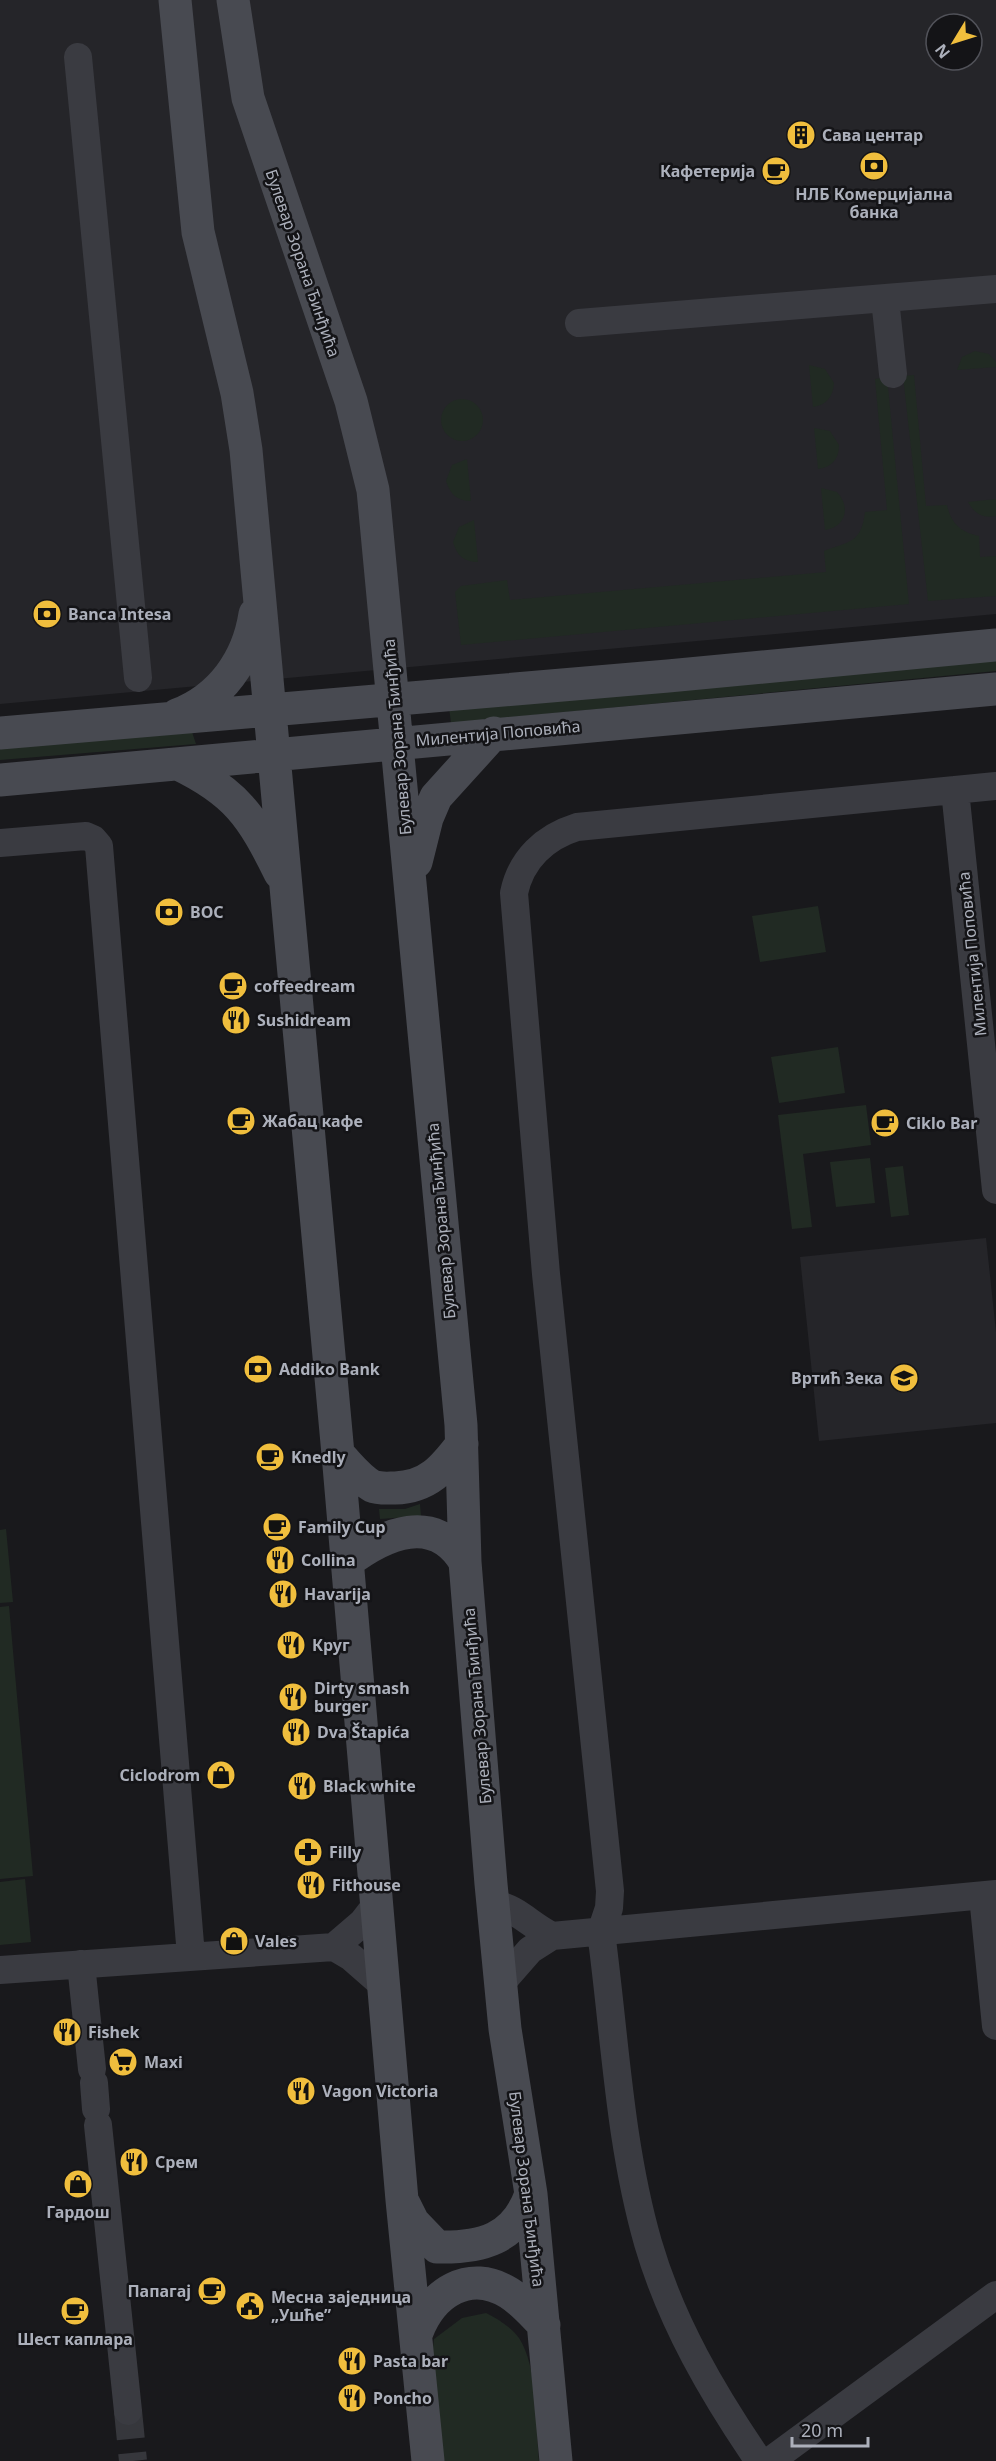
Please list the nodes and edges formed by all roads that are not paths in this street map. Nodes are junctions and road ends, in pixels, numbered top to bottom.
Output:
1 (175, 0) edge
2 (233, 0) edge
3 (78, 57) dead end
4 (996, 289) edge
5 (885, 299) junction
6 (579, 323) dead end
7 (893, 374) dead end
8 (258, 576) junction
9 (996, 645) edge
10 (138, 678) dead end
11 (996, 689) edge
12 (393, 699) junction
13 (271, 710) junction
14 (167, 719) junction
15 (0, 733) edge
16 (494, 733) junction
17 (396, 742) junction
18 (275, 755) junction
19 (178, 764) junction
20 (0, 780) edge
21 (996, 786) edge
22 (955, 790) junction
23 (0, 843) edge
24 (411, 884) junction
25 (287, 887) junction
26 (996, 1190) edge
27 (462, 1444) junction
28 (338, 1454) junction
29 (347, 1562) junction
30 (465, 1562) junction
31 (990, 1895) edge
32 (494, 1904) junction
33 (376, 1905) junction
34 (601, 1932) junction
35 (552, 1936) junction
36 (334, 1947) junction
37 (191, 1956) junction
38 (81, 1964) junction
39 (0, 1970) edge
40 (502, 1982) junction
41 (383, 1985) junction
42 (996, 2026) edge
43 (531, 2194) junction
44 (402, 2200) junction
45 (996, 2295) edge
46 (543, 2325) junction
47 (417, 2332) junction
48 (128, 2411) tunnel mouth
49 (428, 2461) edge
50 (556, 2461) edge
51 (759, 2461) edge
52 (770, 2461) edge

1 - 8 street
2 - 12 street, Булевар Зорана Ђинђића
3 - 10 street
4 - 5 street
5 - 6 street
5 - 7 street
8 - 13 street
8 - 14 street
9 - 12 street
11 - 16 street, Милентија Поповића
12 - 13 street
12 - 17 street, Булевар Зорана Ђинђића
13 - 14 street
13 - 18 street
14 - 15 street
16 - 17 street, Милентија Поповића
16 - 24 street
17 - 18 street, Милентија Поповића
17 - 24 street, Булевар Зорана Ђинђића
18 - 19 street, Милентија Поповића
18 - 25 street
19 - 20 street, Милентија Поповића
19 - 25 street
21 - 22 street
22 - 26 street, Милентија Поповића
22 - 34 street
23 - 37 street
24 - 27 street, Булевар Зорана Ђинђића
25 - 28 street
27 - 28 street
27 - 30 street, Булевар Зорана Ђинђића
28 - 29 street
29 - 30 street
29 - 33 street
30 - 32 street, Булевар Зорана Ђинђића
31 - 34 street
31 - 42 street
32 - 35 street
32 - 40 street, Булевар Зорана Ђинђића
33 - 36 street
33 - 41 street
34 - 35 street
34 - 51 street
35 - 40 street
36 - 37 street
36 - 41 street
37 - 38 street
38 - 39 street
38 - 48 street
40 - 43 street, Булевар Зорана Ђинђића
41 - 44 street
43 - 44 street
43 - 46 street, Булевар Зорана Ђинђића
44 - 47 street
45 - 52 street
46 - 47 street
46 - 50 street, Булевар Зорана Ђинђића
47 - 49 street

